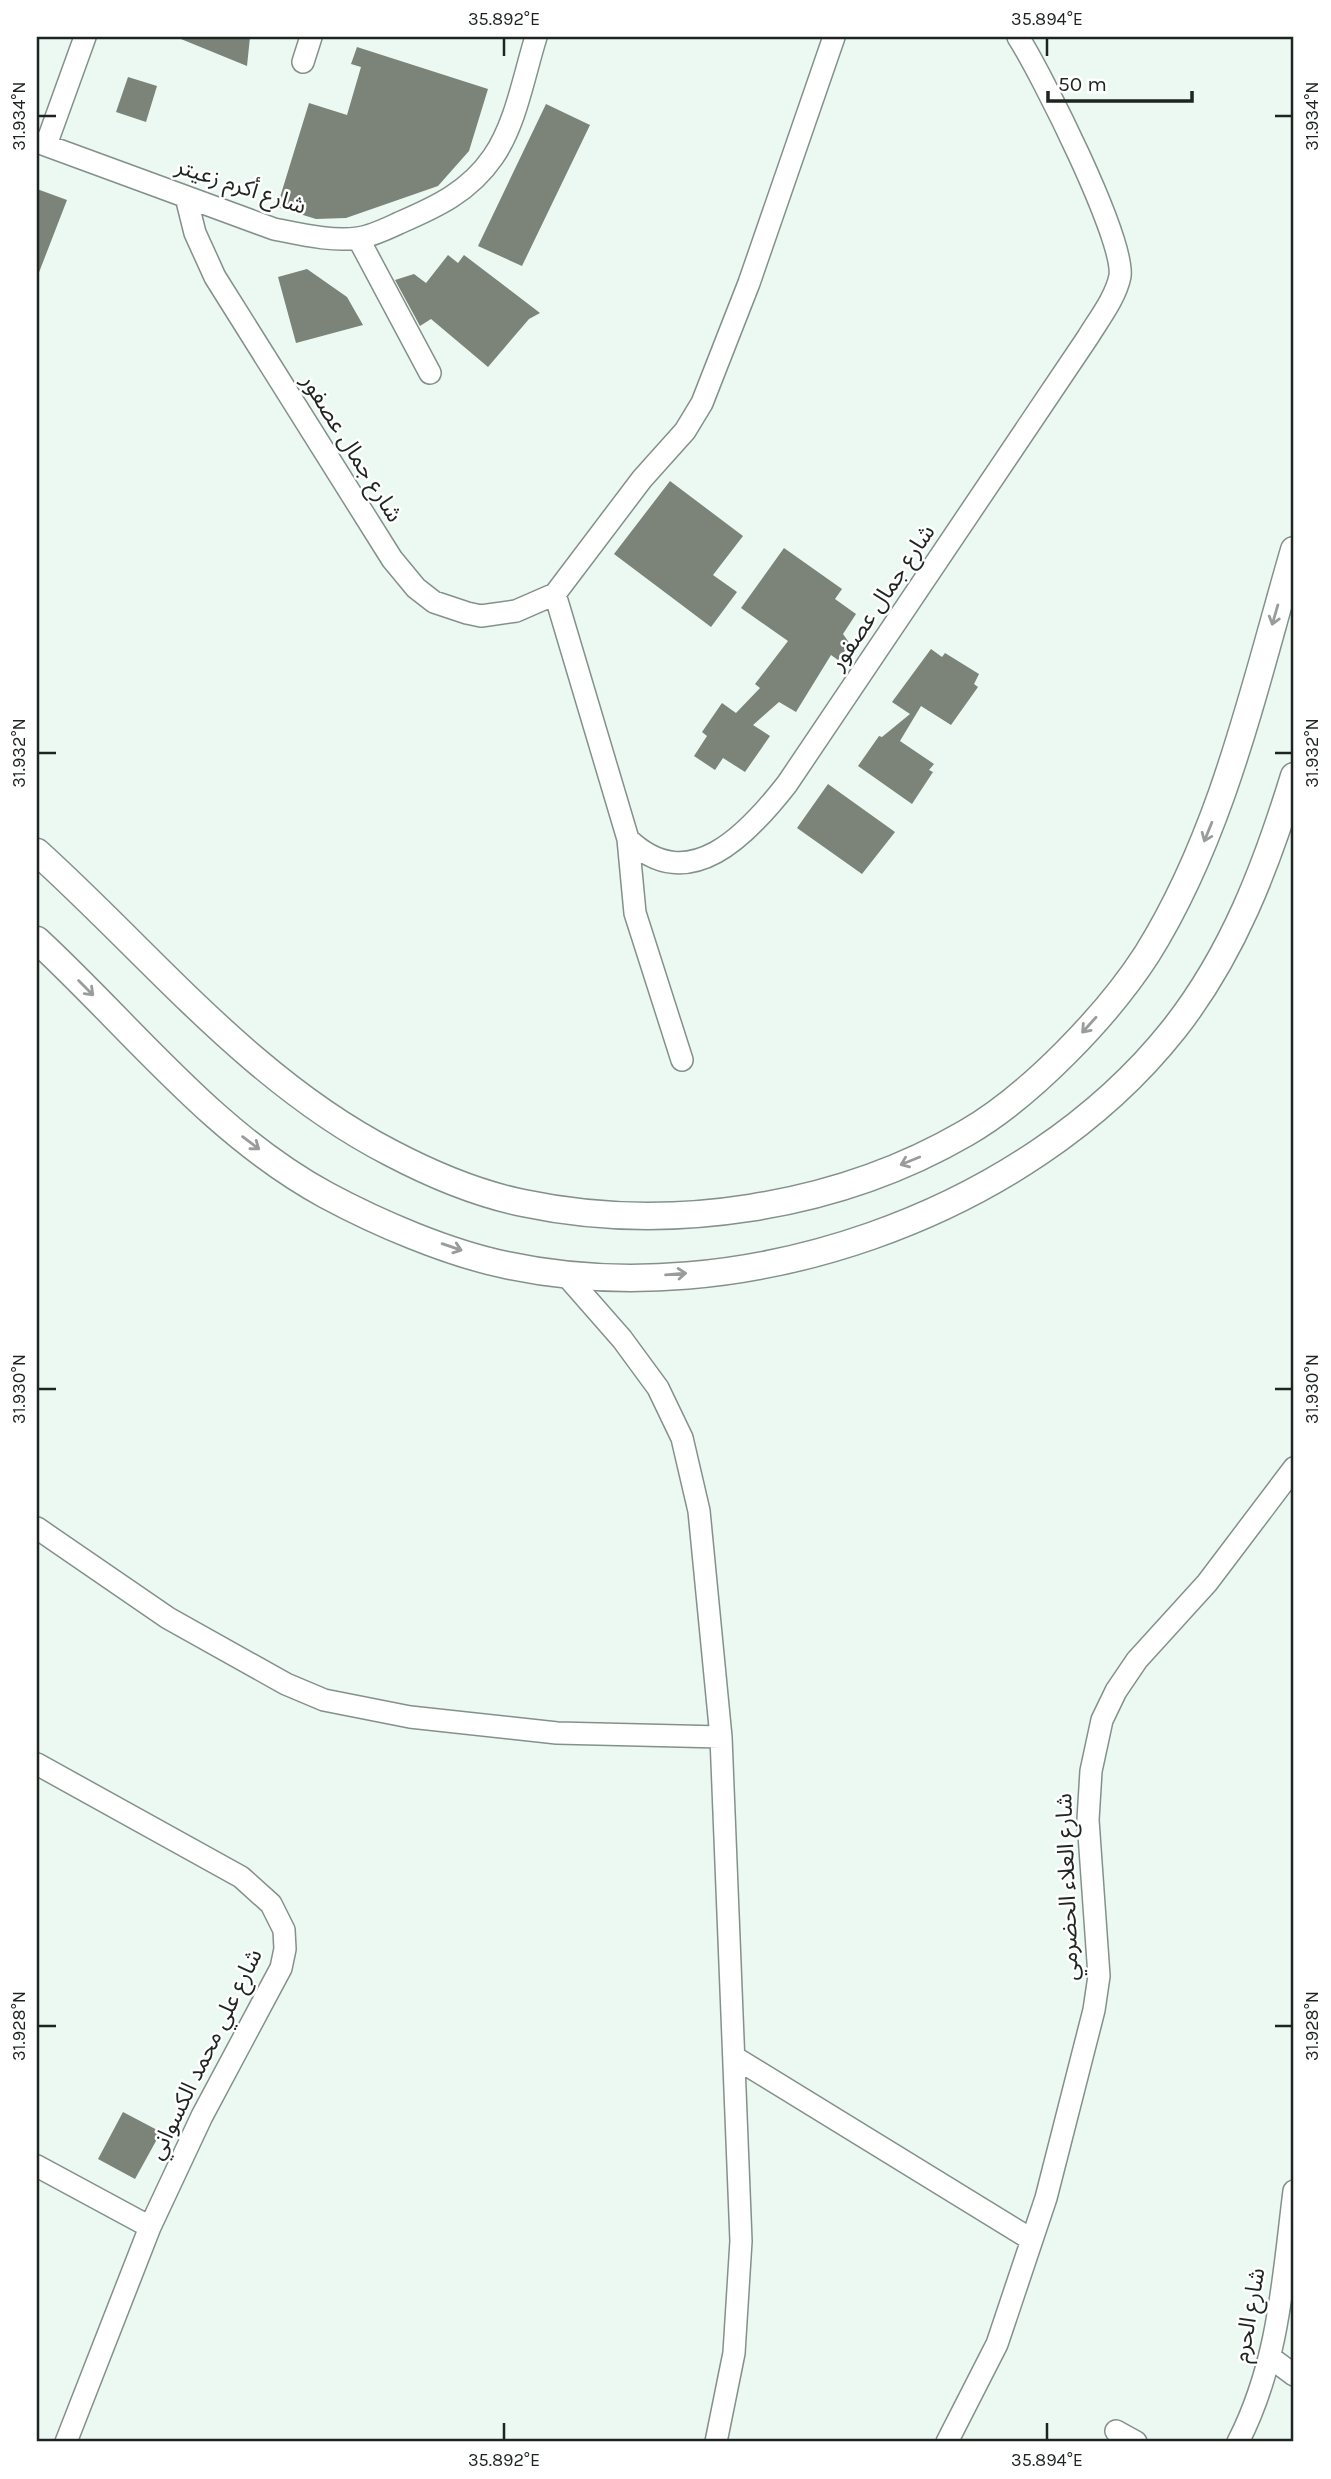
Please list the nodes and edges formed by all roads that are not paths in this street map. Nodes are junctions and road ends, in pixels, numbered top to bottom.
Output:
1 (85, 37) edge
2 (311, 37) edge
3 (536, 37) edge
4 (834, 37) edge
5 (1018, 37) edge
6 (303, 62) dead end
7 (41, 143) edge
8 (186, 197) junction
9 (358, 238) junction
10 (430, 373) dead end
11 (1294, 550) edge
12 (555, 594) junction
13 (1294, 776) edge
14 (628, 839) junction
15 (37, 852) edge
16 (37, 940) edge
17 (682, 1059) dead end
18 (565, 1274) junction
19 (1294, 1468) edge
20 (37, 1528) edge
21 (722, 1737) junction
22 (37, 1764) edge
23 (734, 2057) junction
24 (37, 2166) edge
25 (1294, 2191) edge
26 (150, 2227) junction
27 (1032, 2240) junction
28 (1271, 2358) junction
29 (1294, 2375) edge
30 (1116, 2431) dead end
31 (65, 2442) edge
32 (716, 2442) edge
33 (947, 2442) edge
34 (1136, 2442) edge
35 (1238, 2442) edge

1 - 7 street
2 - 6 street
3 - 9 street, شارع أكرم زعيتر
4 - 12 street, شارع جمال عصفور
5 - 14 street, شارع جمال عصفور
7 - 8 street, شارع أكرم زعيتر
8 - 9 street, شارع أكرم زعيتر
8 - 12 street, شارع جمال عصفور
9 - 10 street
11 -> 15 main road
12 - 14 street
18 -> 13 main road
14 - 17 street
16 -> 18 main road
18 - 21 street
19 - 27 street, شارع العلاء الحضرمي
20 - 21 street
21 - 23 street
22 - 26 street, شارع علي محمد الكسواني
23 - 27 street
23 - 32 street
24 - 26 street
25 - 28 street, شارع الحرم
26 - 31 street, شارع علي محمد الكسواني
27 - 33 street, شارع العلاء الحضرمي
28 - 29 street
28 - 35 street, شارع الحرم
30 - 34 street

